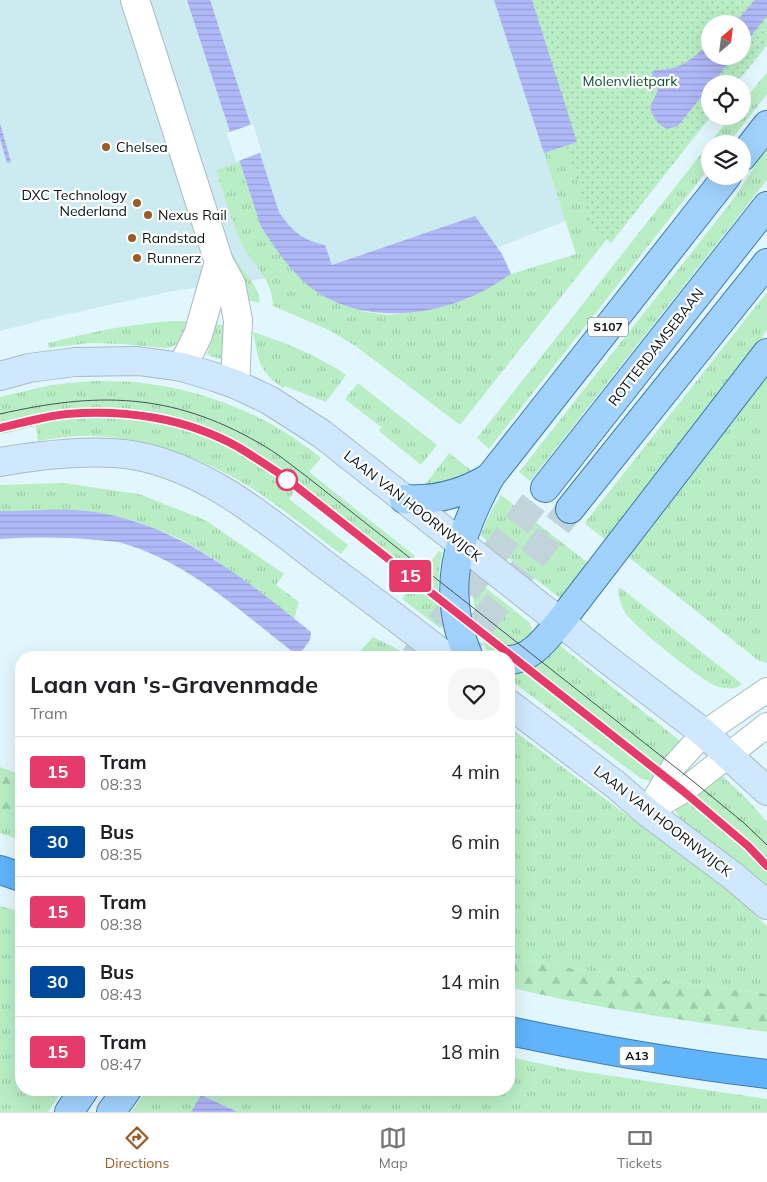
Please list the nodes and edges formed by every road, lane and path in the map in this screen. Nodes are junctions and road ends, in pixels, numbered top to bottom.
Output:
1 (135, 0) edge
2 (767, 126) edge
3 (751, 146) edge
4 (720, 185) edge
5 (767, 206) edge
6 (219, 262) junction
7 (767, 263) edge
8 (767, 353) edge
9 (182, 367) junction
10 (0, 376) edge
11 (235, 384) junction
12 (0, 462) edge
13 (490, 477) junction
14 (546, 488) tunnel mouth
15 (404, 499) junction
16 (570, 508) tunnel mouth
17 (460, 543) junction
18 (560, 622) junction
19 (444, 651) edge
20 (466, 651) edge
21 (515, 659) edge
22 (767, 690) edge
23 (515, 709) edge
24 (767, 725) edge
25 (704, 733) junction
26 (728, 754) junction
27 (767, 791) edge
28 (646, 812) junction
29 (0, 870) edge
30 (15, 875) edge
31 (767, 905) edge
32 (515, 1032) edge
33 (767, 1074) edge
34 (80, 1096) edge
35 (123, 1096) edge
36 (69, 1112) edge
37 (111, 1112) edge

1 - 6 street
2 - 3 main road
4 - 13 main road, S107
5 - 14 main road, ROTTERDAMSEBAAN
6 - 9 street
6 - 11 street
7 - 16 main road
8 - 18 main road
9 - 10 main road, LAAN VAN HOORNWIJCK
9 - 11 main road, LAAN VAN HOORNWIJCK
11 - 15 main road, LAAN VAN HOORNWIJCK
12 - 19 main road
13 - 15 main road, S107
13 - 17 main road, S107
15 - 17 main road, LAAN VAN HOORNWIJCK
17 - 18 main road, LAAN VAN HOORNWIJCK
17 - 20 main road, S107
18 - 21 main road
18 - 25 main road, LAAN VAN HOORNWIJCK
22 - 25 street
23 - 28 main road, LAAN VAN HOORNWIJCK
24 - 26 street
25 - 26 main road, LAAN VAN HOORNWIJCK
25 - 28 street
26 - 27 main road, LAAN VAN HOORNWIJCK
26 - 28 street
28 - 31 main road, LAAN VAN HOORNWIJCK
29 - 30 highway
32 - 33 highway, A13
34 - 36 main road
35 - 37 main road

